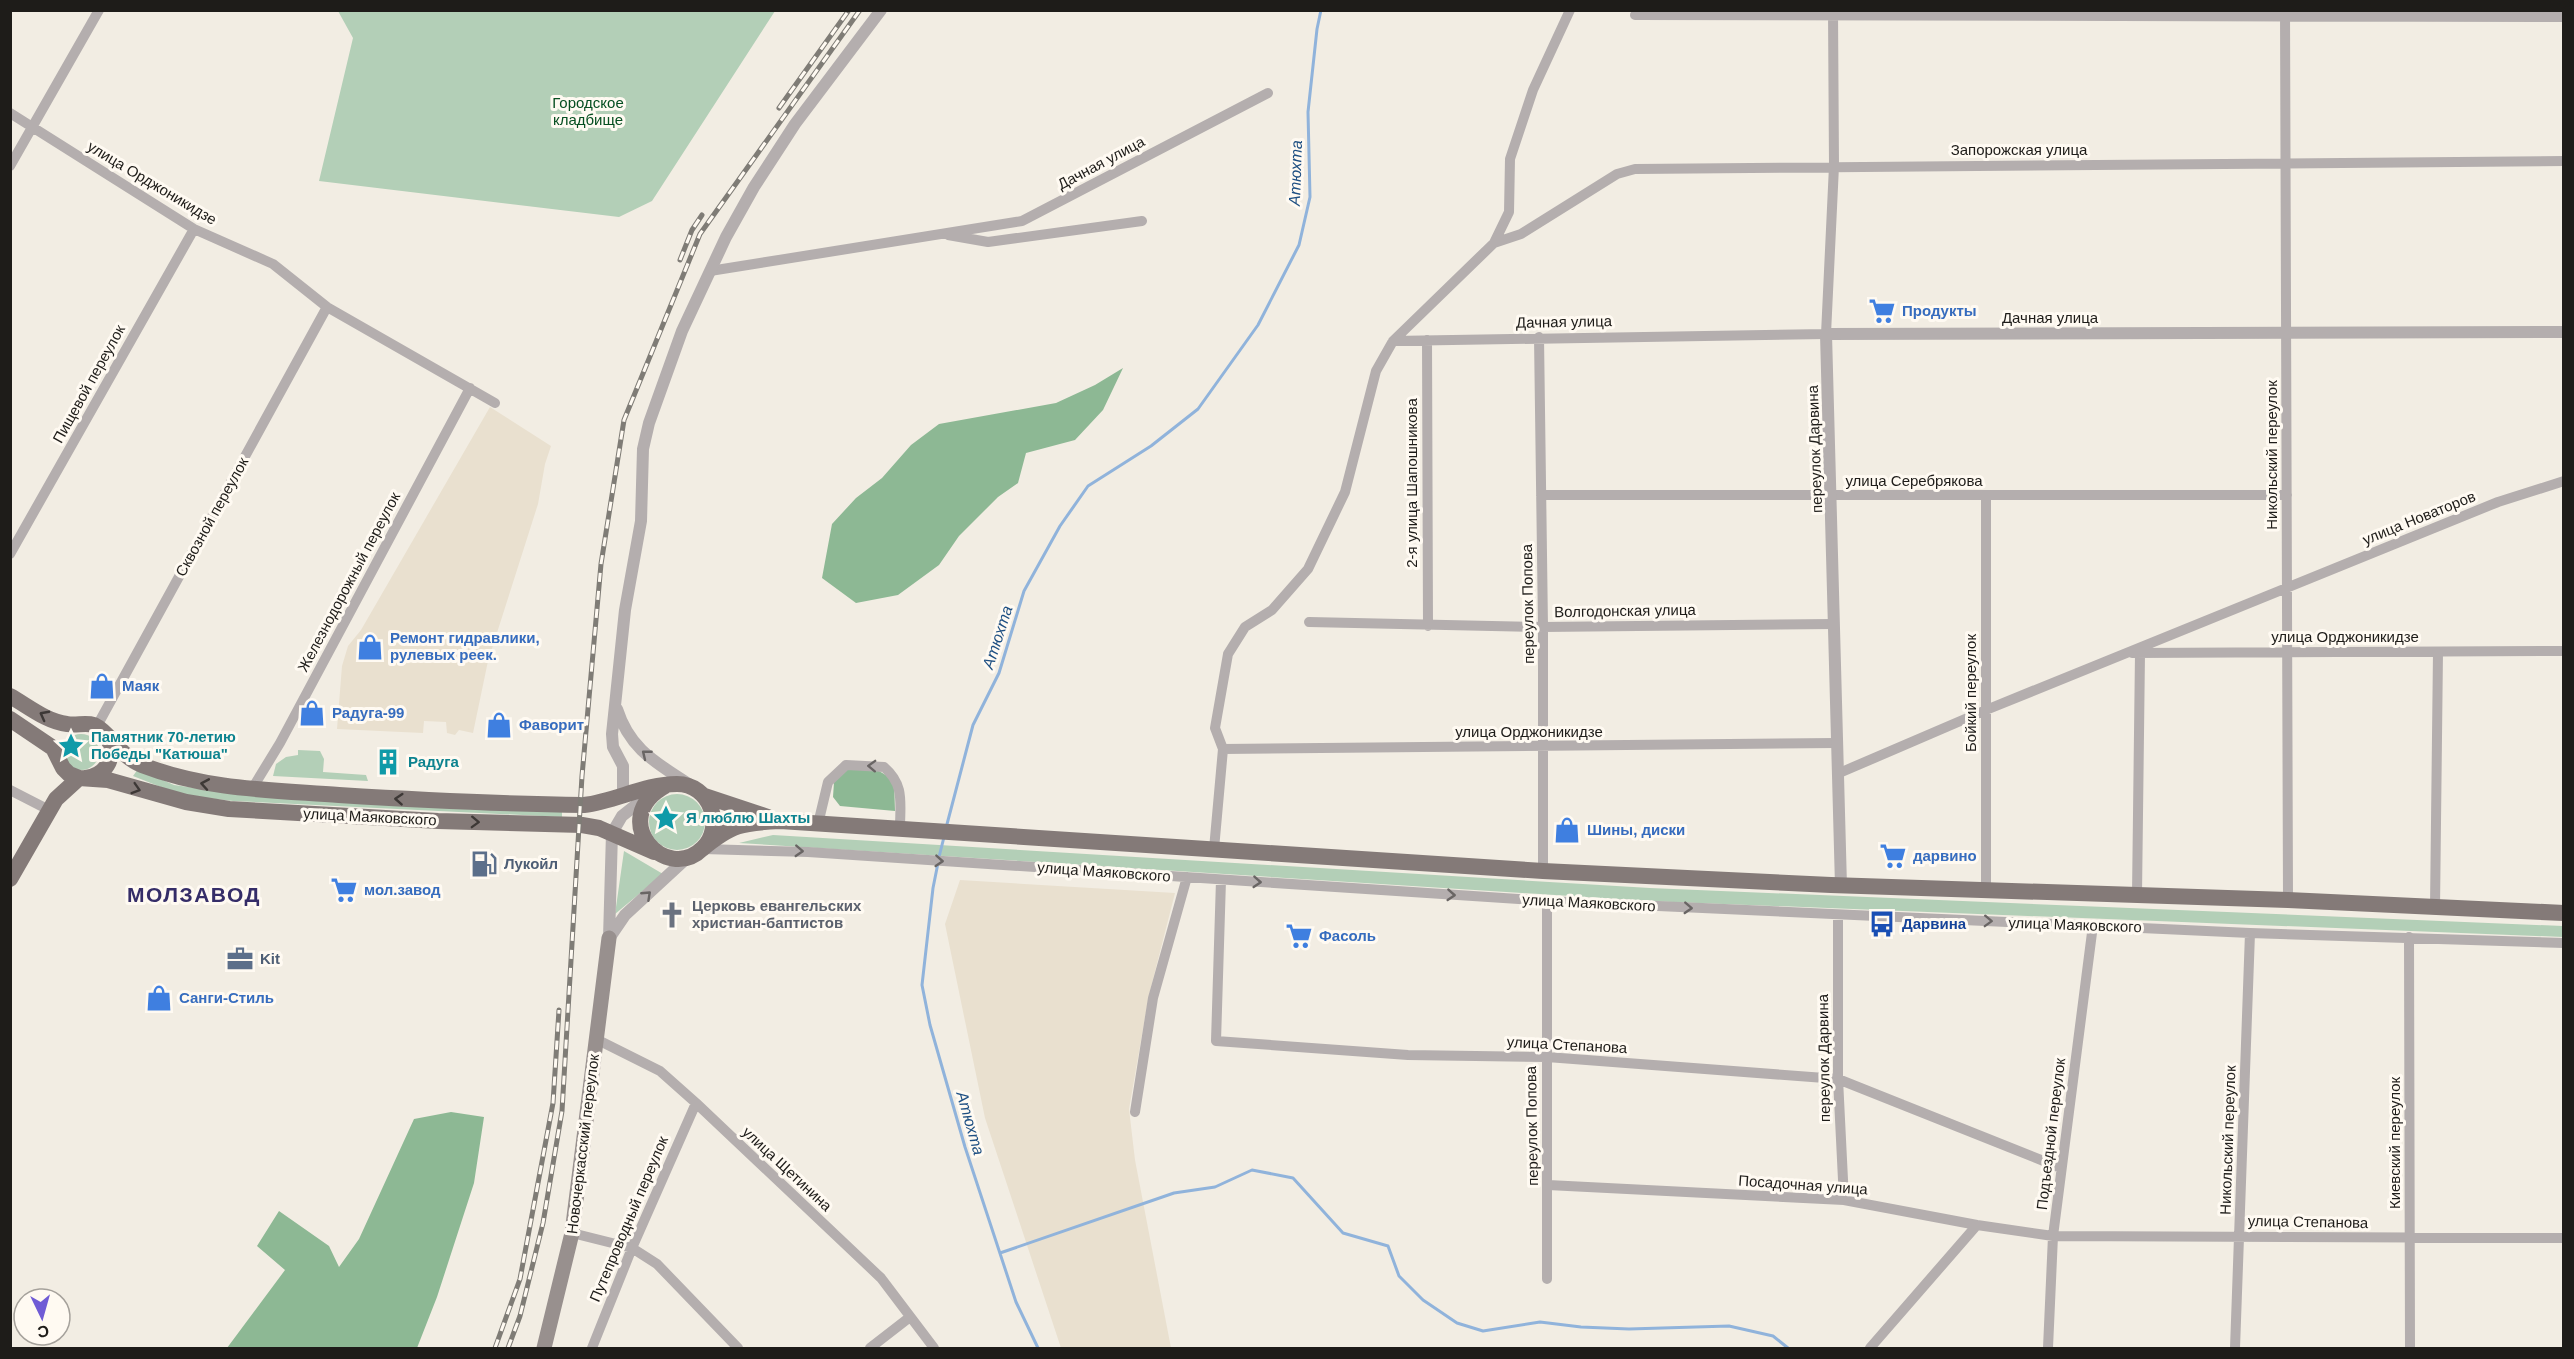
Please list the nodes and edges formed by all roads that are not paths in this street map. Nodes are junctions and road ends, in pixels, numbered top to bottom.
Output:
1 (99, 10) edge
2 (881, 10) edge
3 (1570, 10) edge
4 (1833, 13) edge
5 (2285, 14) edge
6 (2457, 14) edge
7 (1635, 15) dead end
8 (2564, 17) edge
9 (1268, 93) dead end
10 (10, 113) edge
11 (33, 127) junction
12 (2564, 161) edge
13 (2286, 163) junction
14 (10, 166) edge
15 (1833, 166) junction
16 (1142, 221) dead end
17 (194, 229) junction
18 (939, 233) junction
19 (1494, 243) junction
20 (710, 271) junction
21 (327, 307) junction
22 (2564, 332) edge
23 (2286, 333) junction
24 (1826, 334) junction
25 (1539, 337) junction
26 (1427, 340) junction
27 (1393, 341) junction
28 (470, 388) junction
29 (495, 403) dead end
30 (2564, 481) edge
31 (1541, 495) junction
32 (1986, 495) junction
33 (2288, 495) junction
34 (1832, 496) junction
35 (10, 554) edge
36 (2288, 587) junction
37 (1309, 622) dead end
38 (1834, 624) junction
39 (1428, 626) junction
40 (1543, 627) junction
41 (2564, 651) edge
42 (2288, 652) junction
43 (2438, 652) junction
44 (2126, 653) junction
45 (2140, 653) junction
46 (10, 696) edge
47 (615, 704) junction
48 (1986, 710) junction
49 (10, 719) edge
50 (89, 725) junction
51 (109, 740) junction
52 (1835, 743) junction
53 (1544, 747) junction
54 (1223, 749) junction
55 (59, 762) junction
56 (1837, 774) junction
57 (79, 778) junction
58 (252, 789) junction
59 (658, 789) junction
60 (10, 790) edge
61 (699, 792) junction
62 (623, 796) junction
63 (53, 805) junction
64 (780, 821) junction
65 (818, 824) junction
66 (906, 829) junction
67 (612, 833) junction
68 (1214, 849) junction
69 (696, 852) junction
70 (660, 855) junction
71 (1543, 871) junction
72 (1187, 877) junction
73 (10, 879) edge
74 (1221, 880) junction
75 (1841, 886) junction
76 (1986, 892) junction
77 (2137, 895) junction
78 (2288, 900) junction
79 (1547, 901) junction
80 (2435, 908) junction
81 (2564, 913) edge
82 (1838, 915) junction
83 (2093, 925) junction
84 (2250, 933) junction
85 (2409, 937) junction
86 (609, 938) junction
87 (2564, 943) edge
88 (596, 1039) junction
89 (1547, 1057) junction
90 (1838, 1079) junction
91 (696, 1103) junction
92 (1135, 1112) dead end
93 (2061, 1168) junction
94 (1548, 1185) junction
95 (1844, 1200) junction
96 (1977, 1225) junction
97 (572, 1233) junction
98 (2053, 1236) junction
99 (2240, 1236) junction
100 (2564, 1238) edge
101 (2410, 1239) junction
102 (632, 1248) junction
103 (1547, 1279) dead end
104 (910, 1317) junction
105 (544, 1348) edge
106 (592, 1348) edge
107 (738, 1348) edge
108 (870, 1348) edge
109 (934, 1348) edge
110 (1870, 1348) edge
111 (2048, 1348) edge
112 (2235, 1348) edge
113 (2410, 1348) edge

1 - 11 street
2 - 20 street
3 - 19 street
4 - 5 street
4 - 7 street
4 - 15 street, переулок Дарвина
5 - 6 street
5 - 13 street, Никольский переулок
6 - 8 street
9 - 18 street, Дачная улица
10 - 11 street, улица Орджоникидзе
11 - 14 street
11 - 17 street, улица Орджоникидзе
12 - 13 street, Запорожская улица
13 - 15 street, Запорожская улица
13 - 23 street, Никольский переулок
15 - 19 street, Запорожская улица
15 - 24 street, переулок Дарвина
16 - 18 street, Дачная улица
17 - 21 street, улица Орджоникидзе
17 - 35 street, Пищевой переулок
18 - 20 street, Дачная улица
19 - 27 street
20 - 47 street
21 - 28 street, улица Орджоникидзе
21 - 50 street, Сквозной переулок
22 - 23 street, Дачная улица
23 - 24 street, Дачная улица
23 - 33 street, Никольский переулок
24 - 25 street, Дачная улица
24 - 34 street, переулок Дарвина
25 - 26 street, Дачная улица
25 - 31 street, переулок Попова
26 - 27 street, Дачная улица
26 - 39 street, 2-я улица Шапошникова
27 - 54 street
28 - 29 street, улица Орджоникидзе
28 - 58 street, Железнодорожный переулок
30 - 36 street, улица Новаторов
31 - 34 street, улица Серебрякова
31 - 40 street, переулок Попова
32 - 33 street, улица Серебрякова
32 - 34 street, улица Серебрякова
32 - 48 street, Бойкий переулок
33 - 36 street, Никольский переулок
34 - 38 street, переулок Дарвина
36 - 42 street, Никольский переулок
36 - 44 street, улица Орджоникидзе
37 - 39 street, Волгодонская улица
38 - 40 street, Волгодонская улица
38 - 52 street, переулок Дарвина
39 - 40 street, Волгодонская улица
40 - 53 street, переулок Попова
41 - 43 street, улица Орджоникидзе
42 - 43 street, улица Орджоникидзе
42 - 45 street, улица Орджоникидзе
42 - 78 street, Никольский переулок
43 - 80 street
44 - 45 street, улица Орджоникидзе
44 - 48 street, улица Орджоникидзе
45 - 77 street
50 -> 46 main road
61 -> 47 street
47 - 62 street
48 - 56 street, улица Орджоникидзе
48 - 76 street, Бойкий переулок
49 - 55 main road
50 - 51 main road, улица Маяковского
50 - 55 main road
51 - 57 main road
58 -> 51 main road, улица Маяковского
52 - 53 street, улица Орджоникидзе
52 - 56 street, переулок Дарвина
53 - 54 street, улица Орджоникидзе
53 - 71 street, переулок Попова
54 - 68 street
55 - 57 main road
55 - 63 main road
56 - 75 street, переулок Дарвина
57 - 63 main road
57 -> 67 main road, улица Маяковского
62 -> 58 main road, улица Маяковского
59 - 61 main road
59 - 62 main road, улица Маяковского
59 - 67 street
59 - 70 main road
60 - 63 street
61 - 64 main road, улица Маяковского
61 - 69 main road
63 - 73 main road
64 - 65 main road, улица Маяковского
64 - 69 main road, улица Маяковского
65 - 66 main road, улица Маяковского
66 -> 65 street
66 - 68 main road, улица Маяковского
67 - 70 main road, улица Маяковского
67 - 86 street
68 - 71 main road, улица Маяковского
69 - 70 main road
69 -> 72 street, улица Маяковского
86 -> 69 street
71 - 75 main road, улица Маяковского
72 - 74 street, улица Маяковского
72 - 92 street
74 -> 79 street, улица Маяковского
74 - 89 street, улица Степанова
75 - 76 main road, улица Маяковского
76 - 77 main road, улица Маяковского
77 - 78 main road, улица Маяковского
78 - 80 main road, улица Маяковского
79 -> 82 street, улица Маяковского
79 - 89 street, переулок Попова
80 - 81 main road, улица Маяковского
82 -> 83 street, улица Маяковского
82 - 90 street, переулок Дарвина
83 - 84 street, улица Маяковского
83 - 93 street, Подъездной переулок
84 - 85 street, улица Маяковского
84 - 99 street, Никольский переулок
85 - 87 street, улица Маяковского
85 - 101 street, Киевский переулок
86 - 88 main road, Новочеркасский переулок
88 - 91 street, улица Щетинина
88 - 97 main road, Новочеркасский переулок
89 - 90 street, улица Степанова
89 - 94 street, переулок Попова
90 - 93 street, улица Степанова
90 - 95 street, переулок Дарвина
91 - 102 street, Путепроводный переулок
91 - 104 street, улица Щетинина
93 - 98 street, Подъездной переулок
94 - 95 street, Посадочная улица
94 - 103 street, переулок Попова
95 - 96 street, Посадочная улица
96 - 98 street, Посадочная улица
96 - 110 street
97 - 102 street
97 - 105 main road, Новочеркасский переулок
98 - 99 street, улица Степанова
98 - 111 street, Подъездной переулок
99 - 101 street, улица Степанова
99 - 112 street, Никольский переулок
100 - 101 street, улица Степанова
101 - 113 street, Киевский переулок
102 - 106 street, Путепроводный переулок
102 - 107 street
104 - 108 street
104 - 109 street, улица Щетинина

